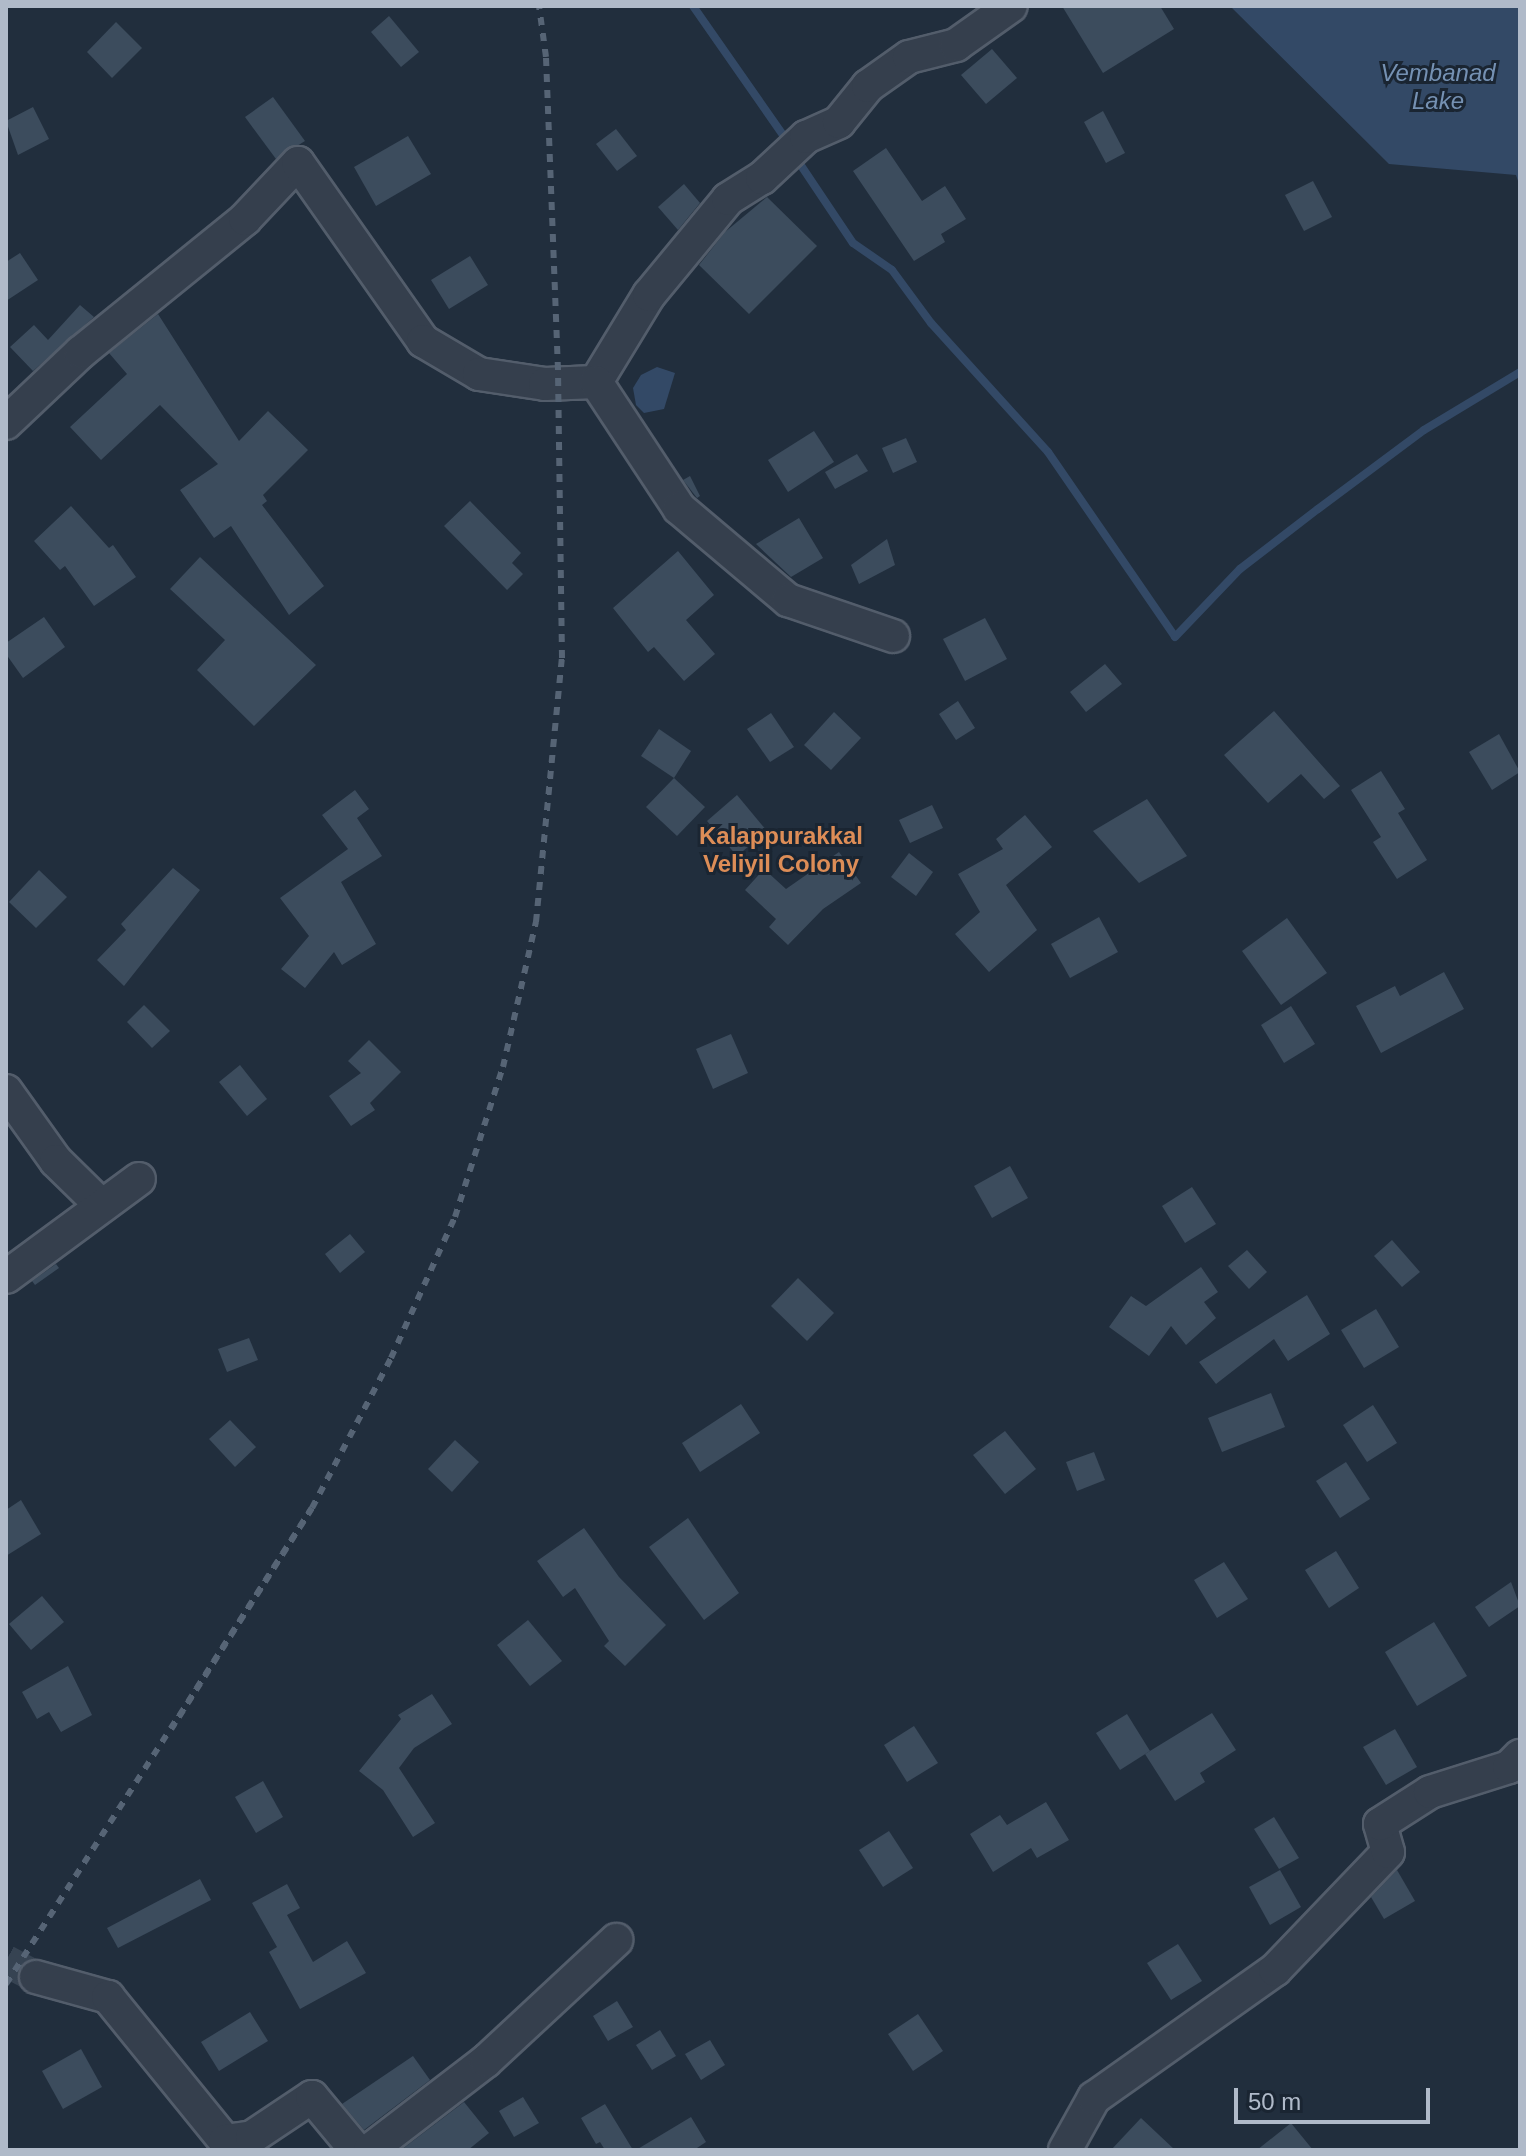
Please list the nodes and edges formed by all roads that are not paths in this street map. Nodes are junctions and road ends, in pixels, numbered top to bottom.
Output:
1 (1011, 6) edge
2 (596, 382) junction
3 (6, 423) edge
4 (893, 636) dead end
5 (6, 1091) edge
6 (139, 1179) dead end
7 (101, 1205) junction
8 (6, 1277) edge
9 (1520, 1756) edge
10 (616, 1940) dead end
11 (36, 1977) tunnel mouth
12 (356, 2150) edge
13 (370, 2150) edge
14 (1065, 2150) edge

1 - 2 street
2 - 3 street
2 - 4 street
5 - 7 street
6 - 7 street
7 - 8 street
9 - 14 street
10 - 13 street
11 - 12 street

